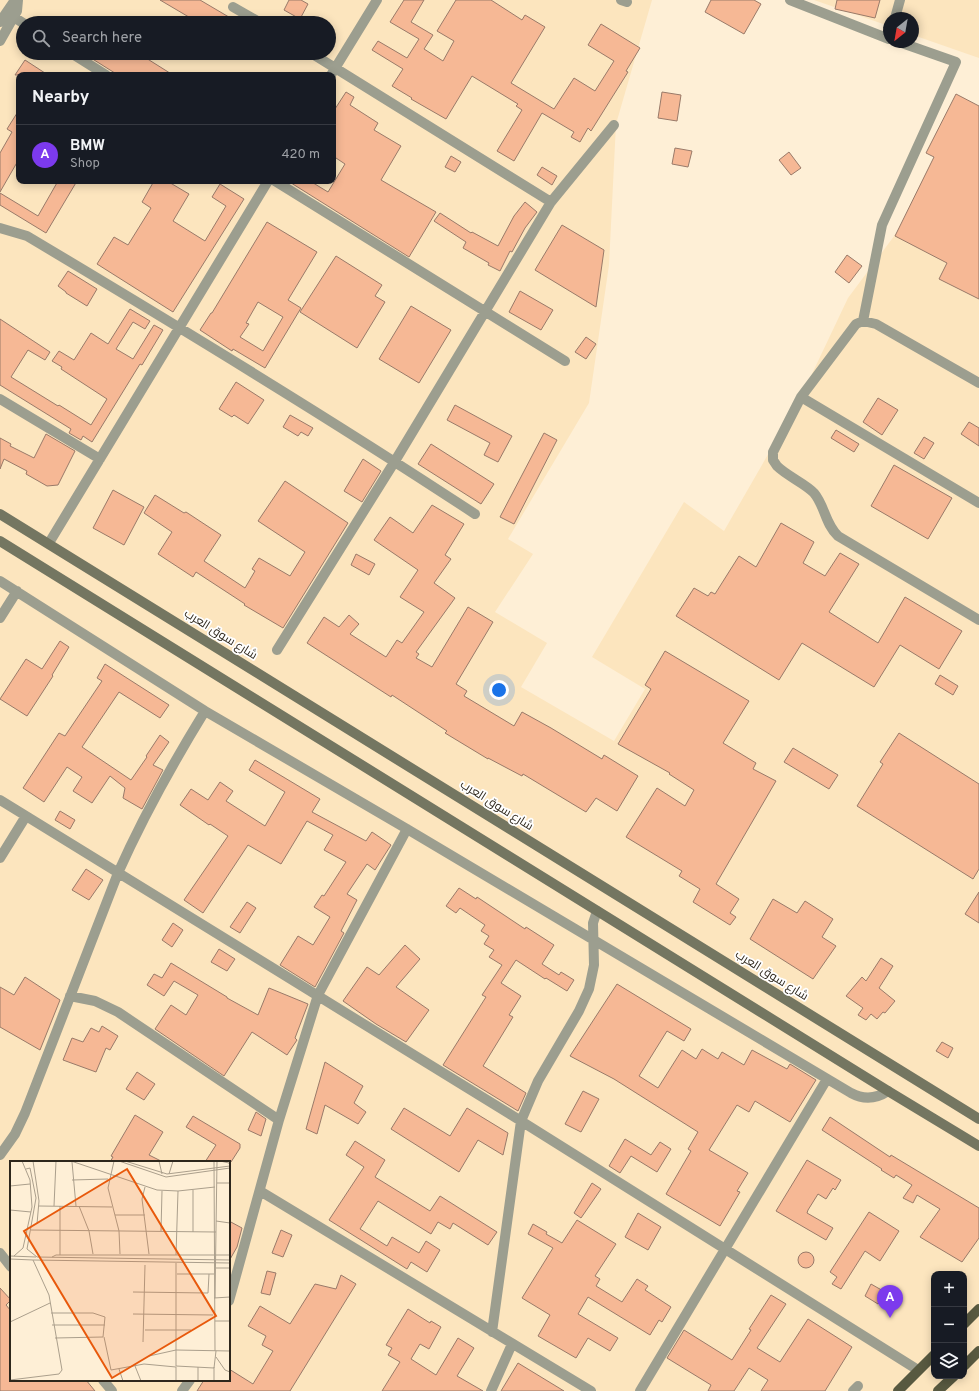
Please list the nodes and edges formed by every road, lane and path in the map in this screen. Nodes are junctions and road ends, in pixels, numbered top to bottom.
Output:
1 (15, 0) edge
2 (18, 0) edge
3 (377, 0) edge
4 (790, 0) edge
5 (900, 0) edge
6 (233, 7) dead end
7 (897, 12) edge
8 (10, 15) junction
9 (248, 16) edge
10 (16, 19) edge
11 (0, 22) edge
12 (883, 37) edge
13 (0, 41) edge
14 (915, 48) edge
15 (82, 60) edge
16 (320, 60) edge
17 (333, 71) edge
18 (101, 72) edge
19 (336, 73) edge
20 (614, 126) dead end
21 (266, 184) edge
22 (281, 184) edge
23 (552, 202) junction
24 (0, 228) edge
25 (486, 312) junction
26 (863, 321) junction
27 (179, 327) junction
28 (565, 361) dead end
29 (979, 384) edge
30 (801, 397) junction
31 (0, 398) edge
32 (100, 458) junction
33 (395, 461) junction
34 (979, 503) edge
35 (0, 514) edge
36 (475, 514) dead end
37 (0, 541) edge
38 (49, 543) junction
39 (0, 581) edge
40 (17, 591) junction
41 (0, 618) edge
42 (979, 620) edge
43 (276, 650) dead end
44 (205, 711) junction
45 (0, 800) edge
46 (26, 816) junction
47 (407, 829) junction
48 (0, 858) edge
49 (118, 873) junction
50 (598, 911) junction
51 (594, 941) junction
52 (318, 995) junction
53 (70, 996) junction
54 (827, 1079) junction
55 (888, 1091) junction
56 (979, 1119) edge
57 (279, 1120) junction
58 (521, 1121) junction
59 (979, 1146) edge
60 (0, 1155) edge
61 (260, 1191) junction
62 (725, 1248) junction
63 (0, 1253) edge
64 (10, 1266) edge
65 (230, 1297) edge
66 (979, 1310) edge
67 (967, 1321) edge
68 (492, 1332) junction
69 (512, 1344) junction
70 (979, 1351) edge
71 (931, 1357) edge
72 (967, 1363) edge
73 (918, 1370) junction
74 (951, 1379) edge
75 (104, 1381) edge
76 (189, 1381) edge
77 (112, 1391) edge
78 (182, 1391) edge
79 (491, 1391) edge
80 (591, 1391) edge
81 (640, 1391) edge
82 (898, 1391) edge
83 (938, 1391) edge

1 - 8 street
2 - 8 street
3 - 17 street
4 - 12 street
5 - 7 street
6 - 9 street
8 - 10 street
8 - 11 street
8 - 13 street
14 - 26 street
15 - 18 street
16 - 17 street
19 - 23 street
20 - 23 street
21 - 27 street
22 - 25 street
23 - 25 street
24 - 27 street
25 - 28 street
25 - 33 street
26 - 29 street
26 - 30 street
27 - 32 street
27 - 33 street
30 - 34 street
30 - 42 street
31 - 32 street
32 - 38 street
33 - 36 street
33 - 43 street
35 - 38 main road, شارع سوق العرب
37 - 50 main road
38 - 56 main road, شارع سوق العرب
39 - 40 street
40 - 41 street
40 - 44 street
44 - 47 street
44 - 49 street
45 - 46 street
46 - 48 street
46 - 49 street
47 - 51 street
47 - 52 street
49 - 52 street
49 - 53 street
50 - 51 street
50 - 55 main road
51 - 54 street
51 - 58 street
52 - 57 street
52 - 58 street
53 - 57 street
53 - 60 street
54 - 55 street
54 - 62 street
55 - 59 main road
57 - 61 street
58 - 62 street
58 - 68 street
61 - 65 street
61 - 68 street
62 - 73 street
62 - 81 street
63 - 64 street
66 - 67 main road
68 - 69 street
69 - 79 street
69 - 80 street
70 - 72 main road
71 - 73 main road
73 - 82 main road
74 - 83 main road
75 - 77 street
76 - 78 street

